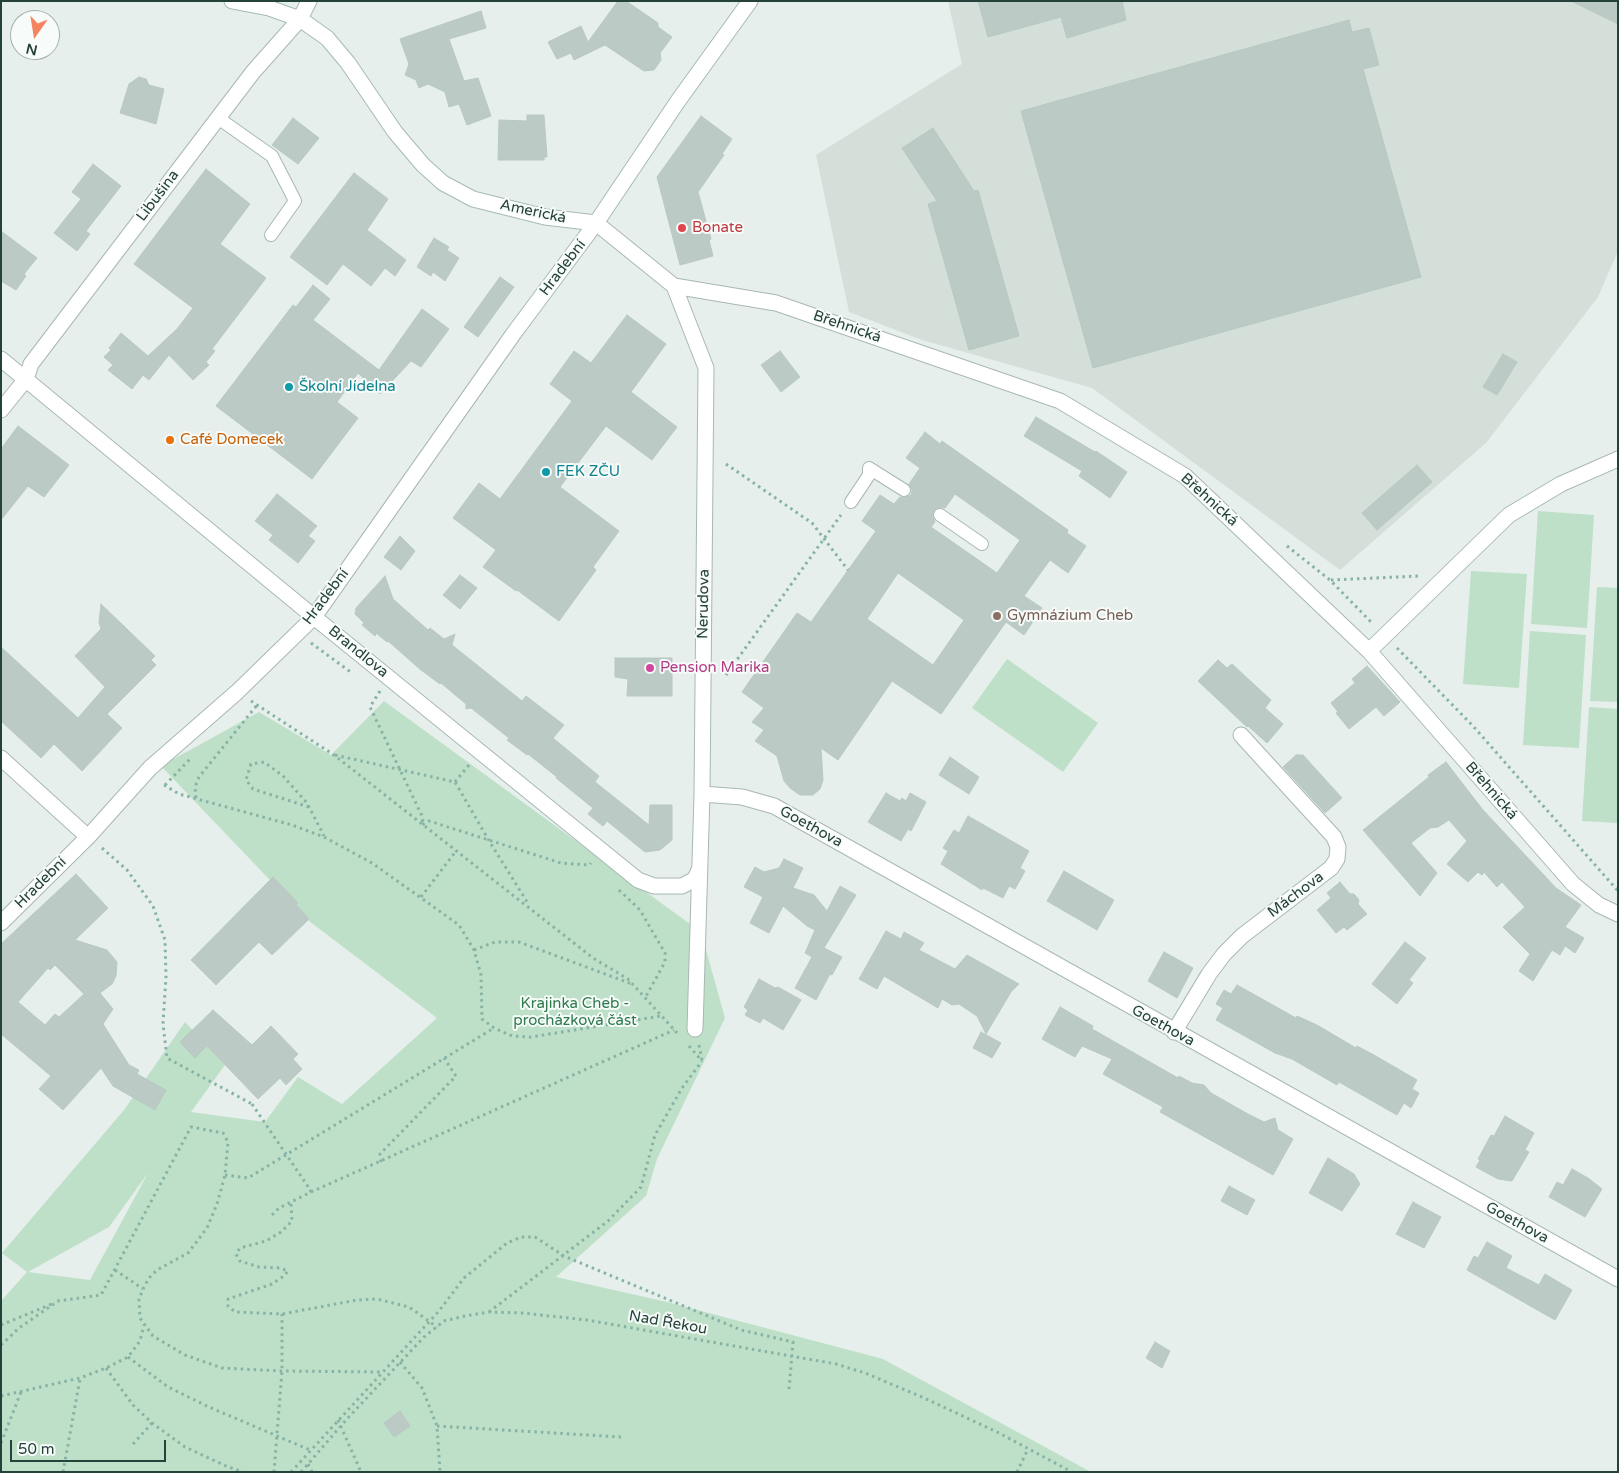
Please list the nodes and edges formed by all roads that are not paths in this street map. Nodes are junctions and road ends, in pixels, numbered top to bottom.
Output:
1 (232, 1) edge
2 (309, 1) edge
3 (750, 1) edge
4 (300, 19) junction
5 (218, 118) junction
6 (596, 223) junction
7 (270, 235) dead end
8 (674, 286) junction
9 (1, 359) edge
10 (26, 379) junction
11 (1, 410) edge
12 (1618, 459) edge
13 (904, 490) dead end
14 (851, 502) road end
15 (940, 515) dead end
16 (982, 544) dead end
17 (314, 617) junction
18 (1369, 651) junction
19 (1241, 735) dead end
20 (1, 758) edge
21 (702, 794) junction
22 (88, 837) junction
23 (699, 870) junction
24 (1618, 914) edge
25 (1, 923) edge
26 (695, 1029) dead end
27 (1174, 1032) junction
28 (1618, 1280) edge

1 - 4 street, Americká
2 - 4 street
3 - 6 street
4 - 5 street, Libušina
4 - 6 street, Americká
5 - 7 lane
5 - 10 street, Libušina
6 - 8 street, Nerudova
6 - 17 street, Hradební
8 - 18 street, Břehnická
8 - 21 street, Nerudova
9 - 10 street, Brandlova
10 - 11 street, Libušina
10 - 17 street, Brandlova
12 - 18 street
13 - 14 lane
15 - 16 lane
17 - 22 street, Hradební
17 - 23 street, Brandlova
18 - 24 street, Břehnická
19 - 27 street, Máchova
20 - 22 street
21 - 23 street, Nerudova
21 - 27 street, Goethova
22 - 25 street, Hradební
23 - 26 street, Nerudova
27 - 28 street, Goethova

